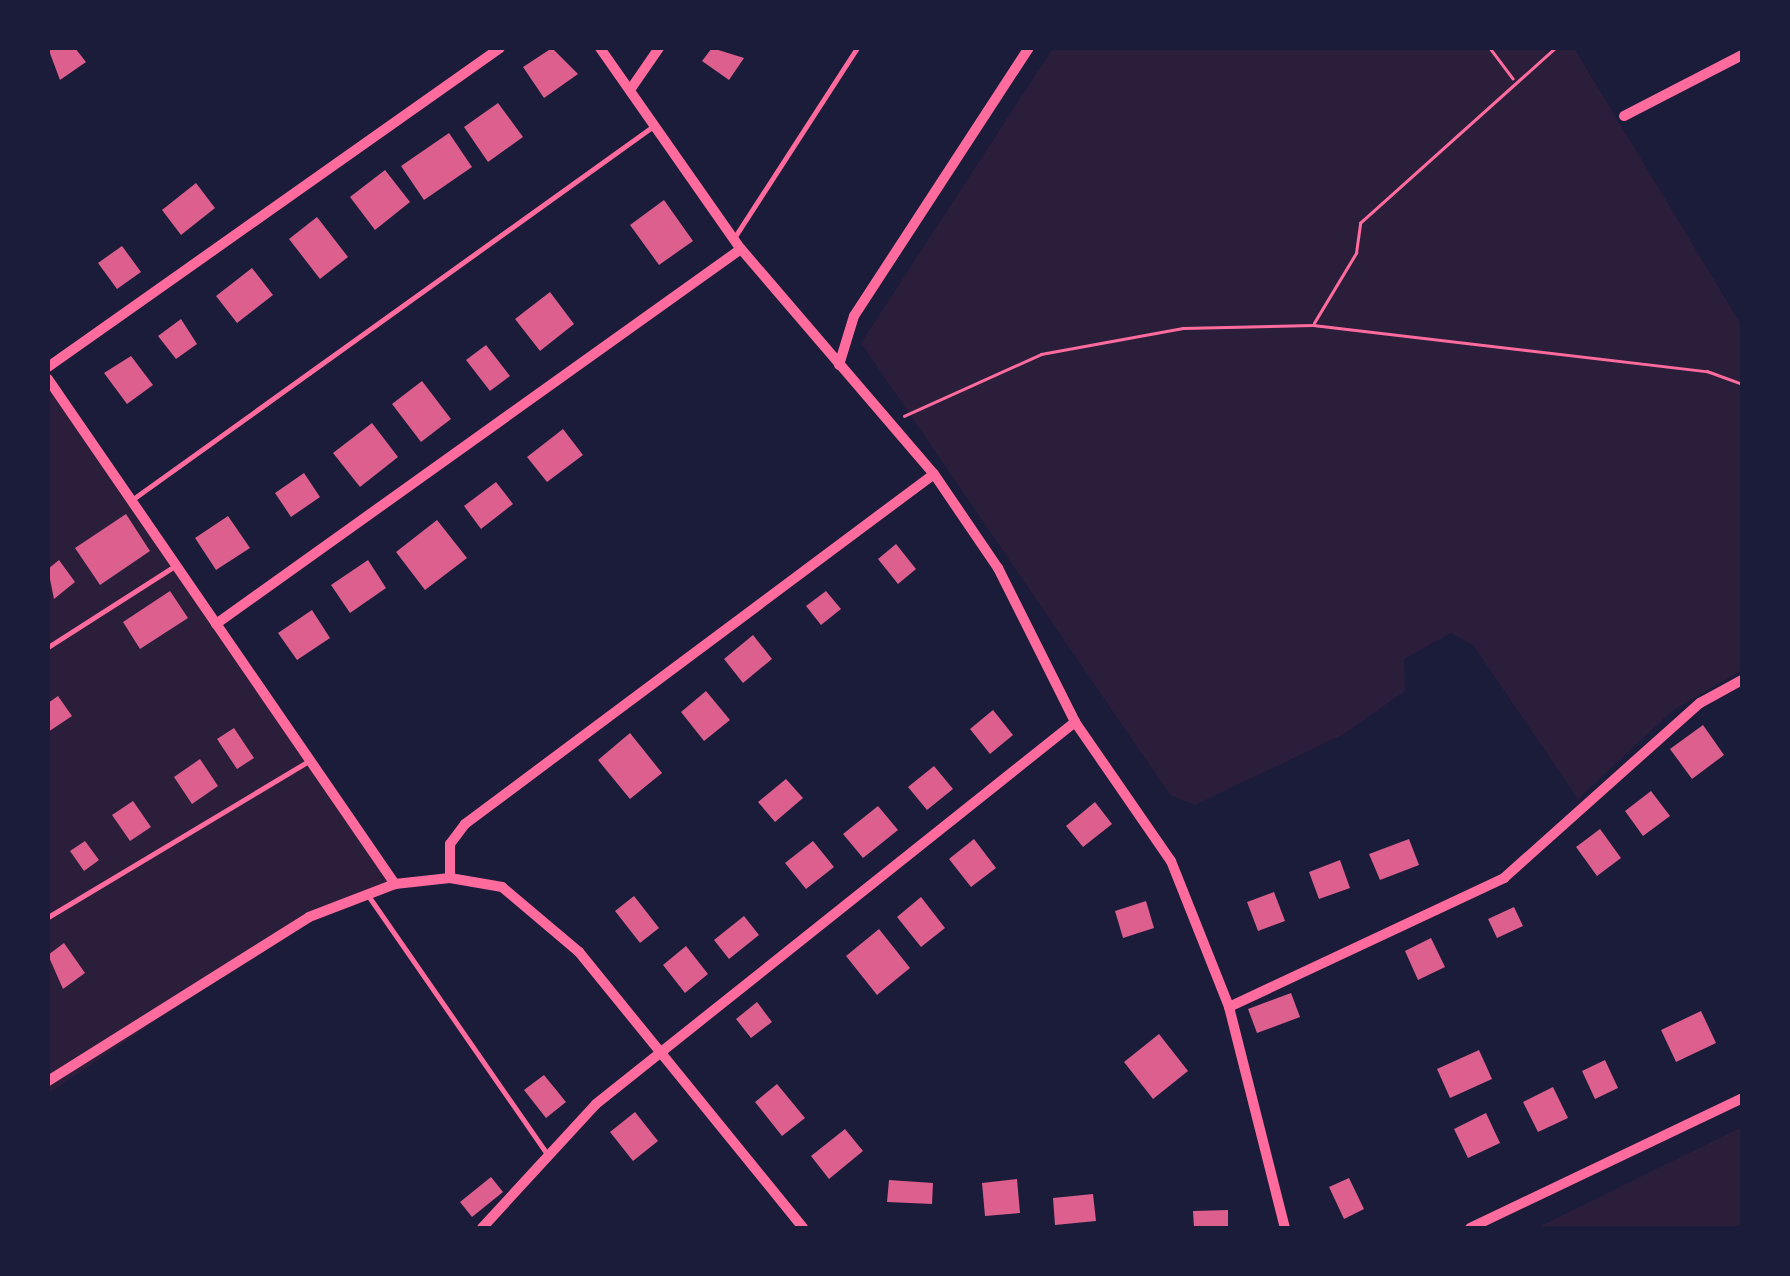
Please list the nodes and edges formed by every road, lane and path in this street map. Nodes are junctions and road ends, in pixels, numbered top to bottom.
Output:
1 (500, 48) edge
2 (600, 48) edge
3 (659, 48) edge
4 (856, 48) edge
5 (1029, 48) edge
6 (1490, 48) edge
7 (1555, 48) edge
8 (1742, 55) edge
9 (1514, 80) junction
10 (630, 90) junction
11 (1624, 116) dead end
12 (654, 125) junction
13 (734, 238) junction
14 (742, 249) junction
15 (1313, 324) junction
16 (839, 365) junction
17 (48, 367) edge
18 (48, 379) edge
19 (1742, 384) edge
20 (894, 421) junction
21 (934, 474) junction
22 (131, 500) junction
23 (176, 565) junction
24 (216, 624) junction
25 (48, 647) edge
26 (1742, 680) edge
27 (1076, 722) junction
28 (310, 760) junction
29 (450, 878) junction
30 (396, 884) junction
31 (367, 894) junction
32 (48, 917) edge
33 (1229, 1008) junction
34 (661, 1054) junction
35 (48, 1082) edge
36 (1742, 1098) edge
37 (547, 1154) junction
38 (482, 1228) edge
39 (804, 1228) edge
40 (1284, 1228) edge
41 (1470, 1228) edge

1 - 17 street
2 - 10 street
3 - 10 street
4 - 13 lane
5 - 16 street
6 - 9 path
7 - 9 path
8 - 11 street
9 - 15 path
10 - 12 street
12 - 13 street
12 - 22 lane
13 - 14 street
14 - 16 street
14 - 24 street
15 - 19 path
15 - 20 path
16 - 20 street
18 - 22 street
20 - 21 street
21 - 27 street
21 - 29 street
22 - 23 street
23 - 24 street
23 - 25 lane
24 - 28 street
26 - 33 street
27 - 33 street
27 - 34 street
28 - 30 street
28 - 32 lane
29 - 30 street
29 - 34 street
30 - 31 street
31 - 35 street
31 - 37 lane
33 - 40 street
34 - 37 street
34 - 39 street
36 - 41 street
37 - 38 street

